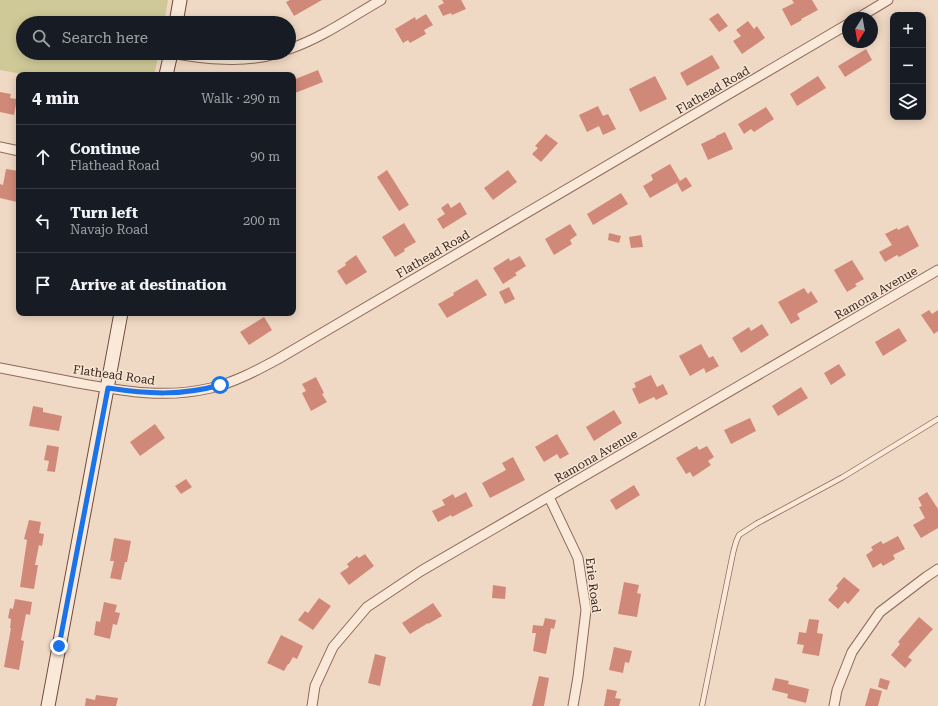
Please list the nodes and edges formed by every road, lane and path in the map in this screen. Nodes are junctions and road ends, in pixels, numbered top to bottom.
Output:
1 (180, 0) edge
2 (381, 0) edge
3 (888, 0) edge
4 (868, 12) edge
5 (177, 16) edge
6 (842, 28) edge
7 (296, 47) edge
8 (169, 60) edge
9 (167, 72) edge
10 (0, 147) edge
11 (16, 150) edge
12 (938, 270) edge
13 (120, 316) edge
14 (0, 368) edge
15 (108, 388) junction
16 (938, 419) edge
17 (549, 497) junction
18 (938, 569) edge
19 (48, 706) edge
20 (312, 706) edge
21 (573, 706) edge
22 (702, 706) edge
23 (834, 706) edge

1 - 5 main road
2 - 7 street
3 - 4 street
6 - 15 street, Flathead Road
8 - 9 main road
10 - 11 street
12 - 17 street, Ramona Avenue
13 - 15 main road
14 - 15 street, Flathead Road
15 - 19 main road
16 - 22 lane
17 - 20 street, Ramona Avenue
17 - 21 street, Erie Road
18 - 23 street

